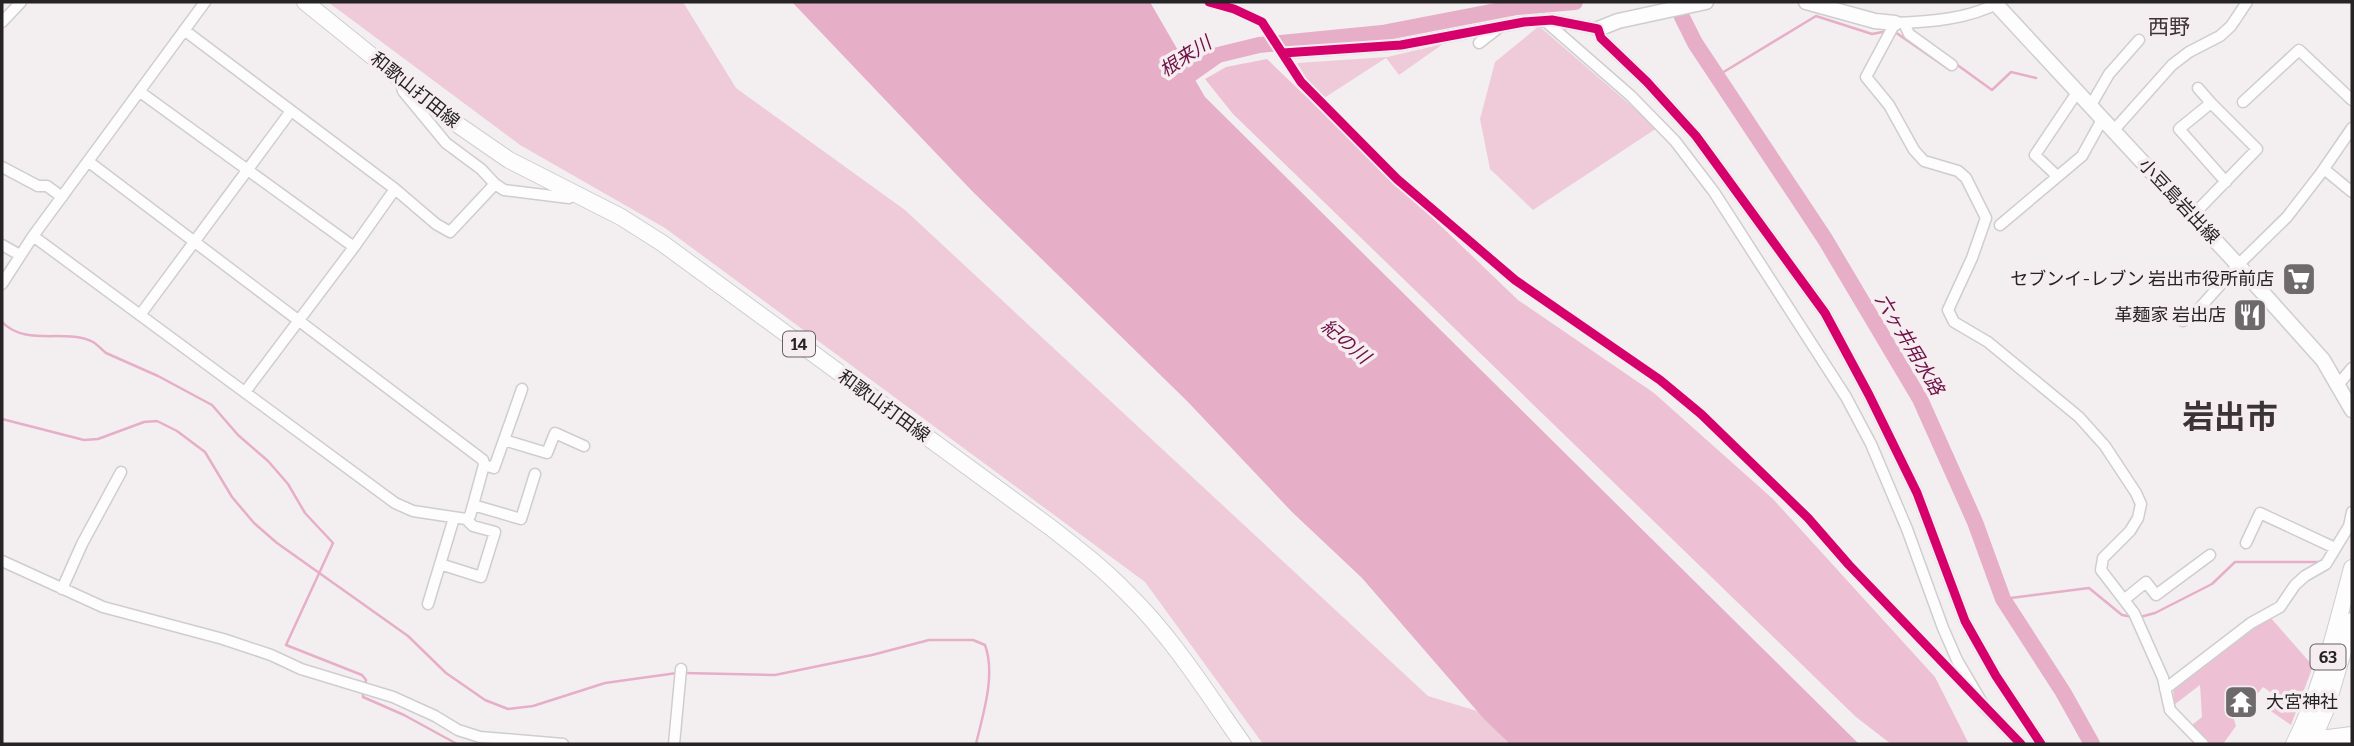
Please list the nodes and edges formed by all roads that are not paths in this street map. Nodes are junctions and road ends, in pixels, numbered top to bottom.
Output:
1 (21, 2) edge
2 (205, 2) edge
3 (305, 2) edge
4 (1706, 2) edge
5 (1806, 2) edge
6 (2247, 2) edge
7 (1997, 3) edge
8 (1544, 20) junction
9 (2, 22) edge
10 (1900, 23) junction
11 (1499, 27) junction
12 (1598, 29) junction
13 (184, 30) junction
14 (2140, 40) dead end
15 (1479, 43) dead end
16 (1283, 54) dead end
17 (1952, 65) dead end
18 (405, 83) junction
19 (2198, 88) dead end
20 (2078, 91) junction
21 (140, 92) junction
22 (2352, 100) edge
23 (2243, 102) dead end
24 (2211, 103) junction
25 (2091, 105) junction
26 (291, 111) junction
27 (2103, 118) junction
28 (2352, 128) edge
29 (2114, 130) junction
30 (89, 162) junction
31 (2, 167) edge
32 (2324, 169) junction
33 (248, 170) junction
34 (2056, 175) junction
35 (2225, 182) junction
36 (495, 184) junction
37 (395, 189) junction
38 (2352, 192) edge
39 (574, 195) junction
40 (62, 197) junction
41 (2193, 215) junction
42 (2000, 225) dead end
43 (33, 236) junction
44 (194, 242) junction
45 (2, 245) edge
46 (354, 247) junction
47 (20, 255) junction
48 (2238, 265) junction
49 (2, 284) edge
50 (140, 315) junction
51 (299, 320) junction
52 (2183, 321) dead end
53 (2352, 368) edge
54 (2339, 384) junction
55 (522, 389) dead end
56 (245, 392) junction
57 (2352, 410) edge
58 (504, 440) junction
59 (584, 446) dead end
60 (484, 465) junction
61 (121, 472) dead end
62 (535, 474) dead end
63 (473, 505) junction
64 (2352, 512) edge
65 (460, 518) junction
66 (2246, 543) dead end
67 (2334, 548) junction
68 (2210, 555) dead end
69 (3, 563) edge
70 (440, 564) junction
71 (2352, 568) edge
72 (62, 589) junction
73 (2125, 599) junction
74 (428, 604) dead end
75 (2352, 621) edge
76 (681, 669) dead end
77 (2165, 689) junction
78 (2352, 735) edge
79 (2301, 743) edge
80 (564, 744) edge
81 (674, 744) edge
82 (1243, 744) edge
83 (2021, 744) edge
84 (2041, 744) edge
85 (2203, 744) edge

1 - 9 street
2 - 13 street
3 - 18 main road, 和歌山打田線 / 14
4 - 12 main road
5 - 10 main road
6 - 29 street
7 - 10 street
7 - 20 main road, 小豆島岩出線
8 - 11 street
8 - 12 street
8 - 83 street
10 - 17 street
10 - 73 street
11 - 15 street
11 - 16 street
12 - 84 street
13 - 21 street
13 - 26 street
14 - 25 street
18 - 36 street
18 - 39 main road, 和歌山打田線 / 14
19 - 24 street
20 - 25 main road, 小豆島岩出線
20 - 34 street
21 - 30 street
21 - 33 street
22 - 23 street
24 - 35 street
24 - 35 street
25 - 27 main road, 小豆島岩出線
26 - 33 street
26 - 37 street
27 - 29 main road, 小豆島岩出線
27 - 34 street
28 - 32 street
29 - 41 main road, 小豆島岩出線
30 - 40 street
30 - 44 street
31 - 40 street
32 - 38 street
32 - 48 street
33 - 44 street
33 - 46 street
34 - 42 street
35 - 41 street
36 - 37 street
36 - 39 street
37 - 46 street
39 - 82 main road, 和歌山打田線 / 14
40 - 43 street
41 - 48 main road, 小豆島岩出線
43 - 47 street
43 - 50 street
44 - 50 street
44 - 51 street
45 - 47 street
46 - 51 street
47 - 49 street
48 - 52 street
48 - 54 main road, 小豆島岩出線
50 - 56 street
51 - 56 street
51 - 60 street
53 - 54 street
54 - 57 main road, 小豆島岩出線
55 - 58 street
56 - 65 street
58 - 59 street
58 - 60 street
60 - 63 street
61 - 72 street
62 - 63 street
63 - 65 street
64 - 67 street
65 - 70 street
65 - 70 street
66 - 67 street
67 - 77 street
68 - 73 street
69 - 72 street
70 - 74 street
71 - 79 main road, 63
72 - 80 street
73 - 77 street
75 - 79 main road, 63
76 - 81 street
77 - 85 street
78 - 79 main road

